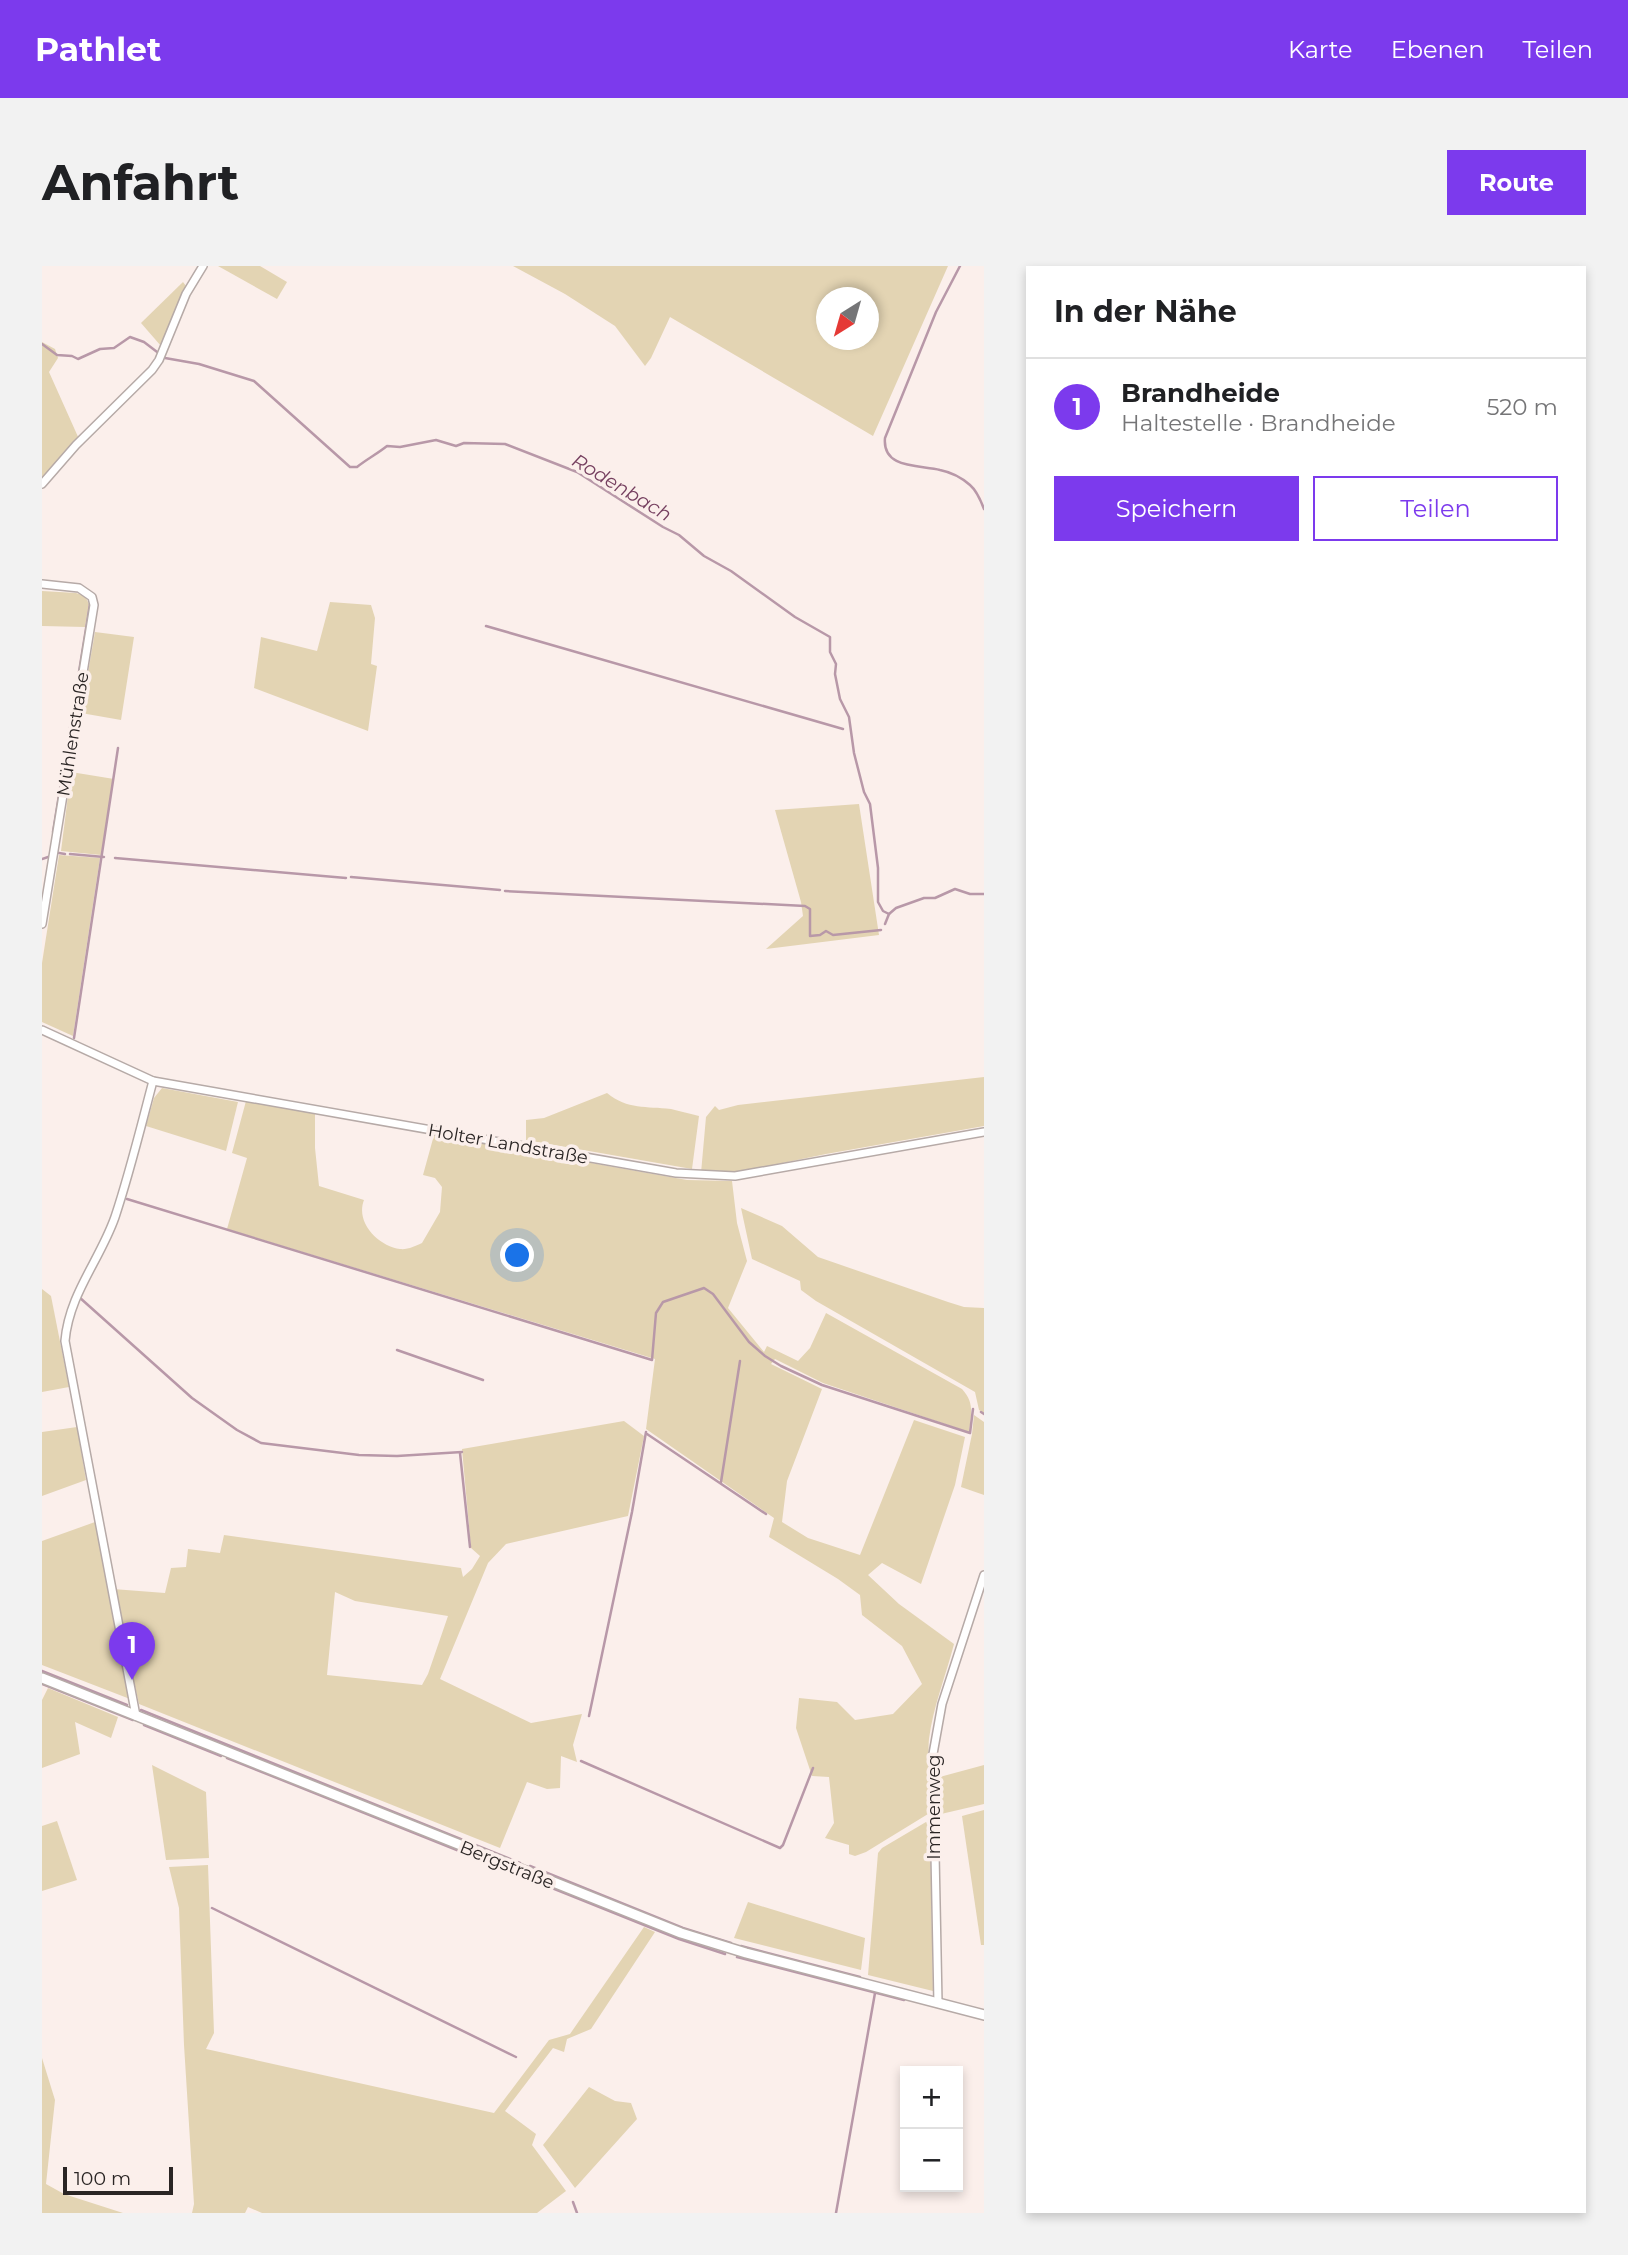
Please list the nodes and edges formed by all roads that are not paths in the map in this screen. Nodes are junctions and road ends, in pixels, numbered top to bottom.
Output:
1 (203, 266) edge
2 (42, 484) edge
3 (42, 584) edge
4 (42, 924) edge
5 (42, 1030) edge
6 (153, 1081) junction
7 (984, 1132) edge
8 (984, 1575) edge
9 (42, 1678) edge
10 (136, 1716) junction
11 (938, 2003) junction
12 (984, 2015) edge

1 - 2 street
3 - 4 street, Mühlenstraße
5 - 6 street, Holter Landstraße
6 - 7 street, Holter Landstraße
6 - 10 street
8 - 11 street, Immenweg
9 - 10 street, Bergstraße
10 - 11 street, Bergstraße
11 - 12 street, Bergstraße

